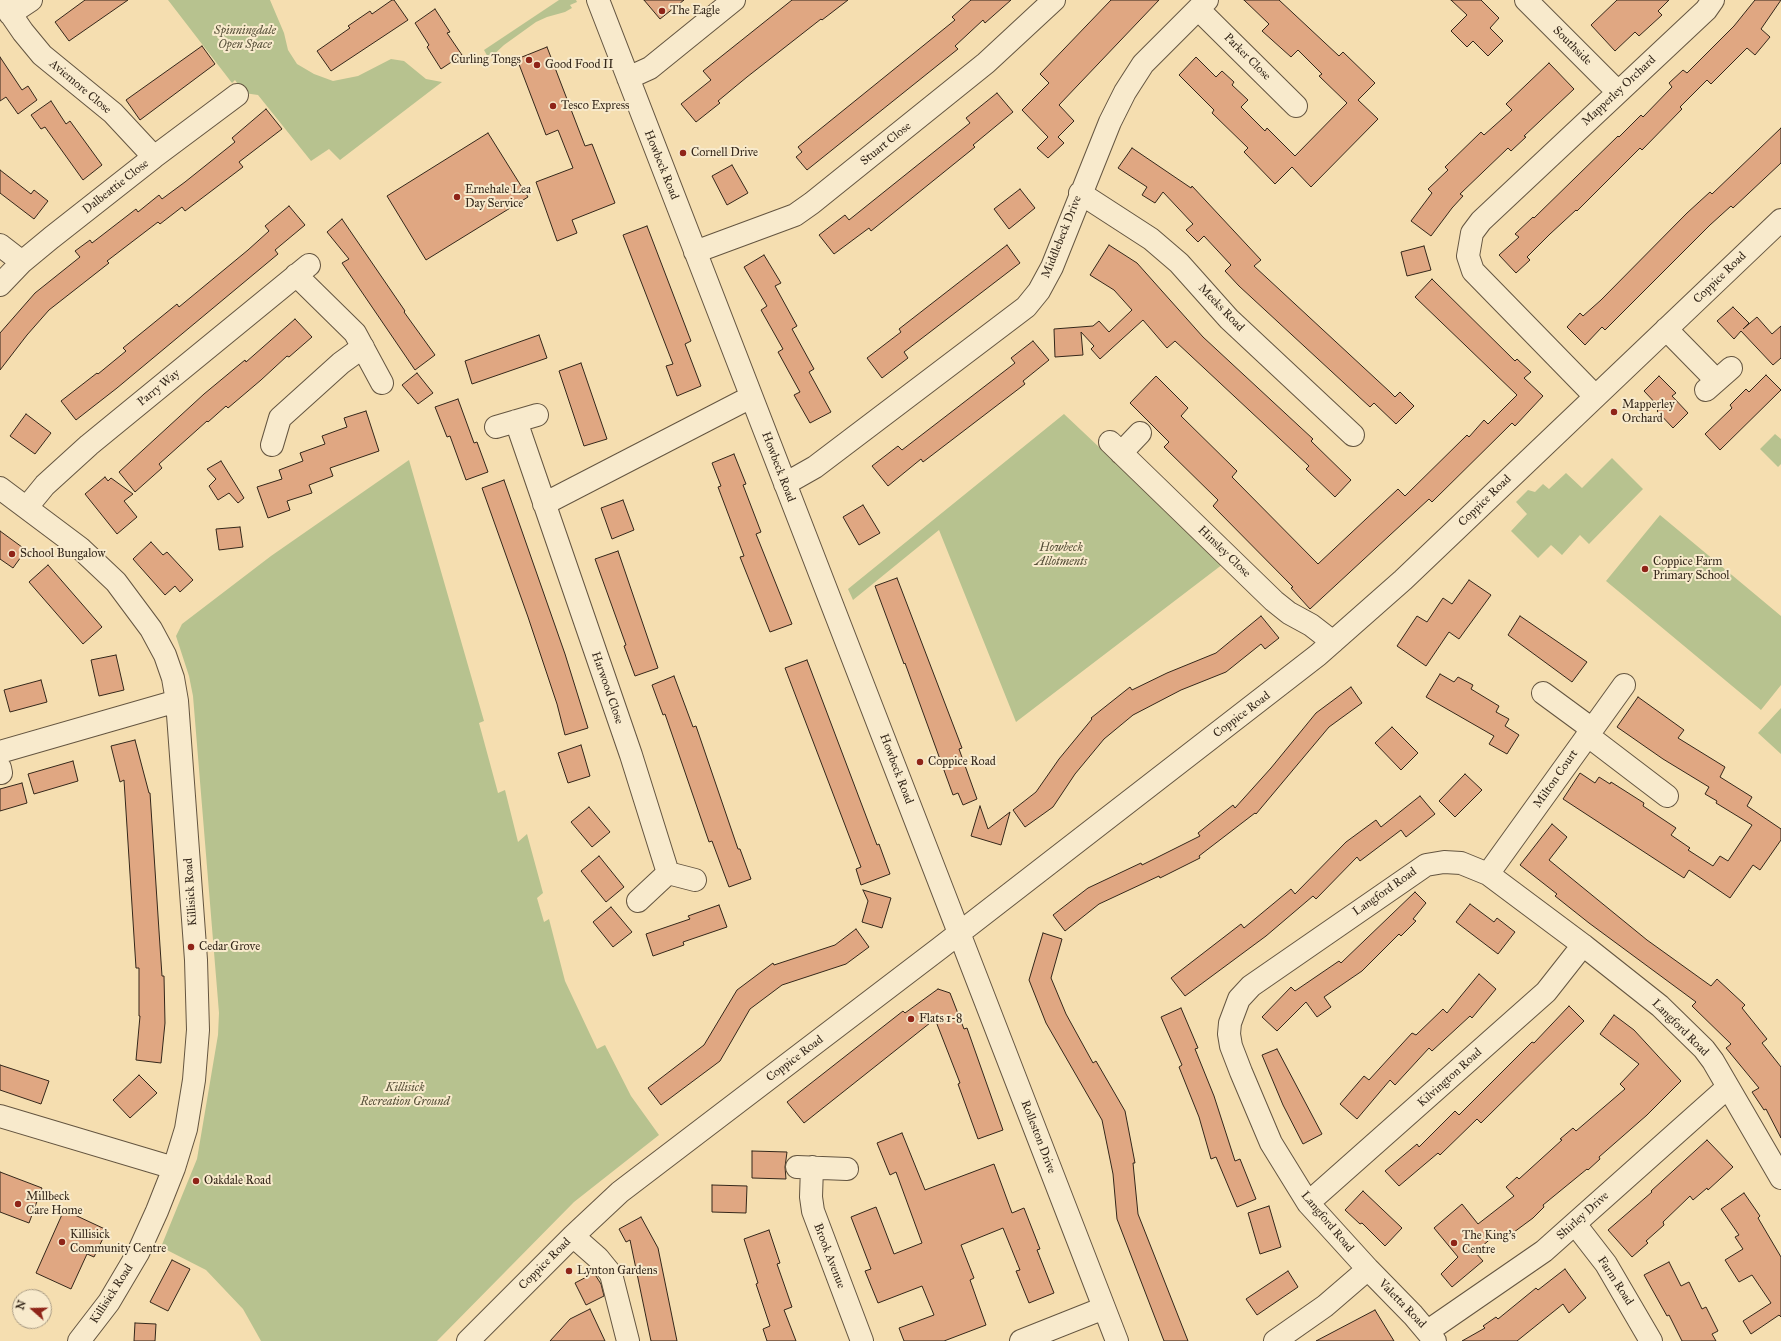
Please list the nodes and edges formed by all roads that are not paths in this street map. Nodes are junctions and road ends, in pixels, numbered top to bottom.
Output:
1 (31, 0) edge
2 (598, 0) edge
3 (734, 0) edge
4 (1054, 0) edge
5 (1526, 0) edge
6 (1712, 0) edge
7 (1203, 5) edge
8 (5, 7) edge
9 (628, 78) junction
10 (1618, 92) junction
11 (237, 95) dead end
12 (1296, 106) dead end
13 (154, 157) junction
14 (1080, 193) junction
15 (1781, 220) edge
16 (0, 245) edge
17 (695, 252) junction
18 (22, 262) junction
19 (0, 285) edge
20 (1666, 329) junction
21 (363, 347) junction
22 (1717, 380) dead end
23 (382, 383) dead end
24 (1595, 396) junction
25 (751, 398) junction
26 (537, 414) dead end
27 (1140, 433) dead end
28 (1353, 435) dead end
29 (272, 445) dead end
30 (785, 484) junction
31 (0, 488) edge
32 (544, 504) junction
33 (27, 507) junction
34 (1333, 642) junction
35 (1624, 685) dead end
36 (1543, 693) dead end
37 (177, 701) junction
38 (1589, 732) junction
39 (0, 752) edge
40 (1667, 796) dead end
41 (668, 873) junction
42 (1488, 874) junction
43 (695, 880) dead end
44 (638, 901) dead end
45 (959, 933) junction
46 (1584, 946) junction
47 (1728, 1087) junction
48 (0, 1116) edge
49 (174, 1168) junction
50 (847, 1168) dead end
51 (1781, 1178) edge
52 (1308, 1203) junction
53 (1575, 1224) junction
54 (573, 1236) junction
55 (1368, 1269) junction
56 (1104, 1308) junction
57 (1431, 1336) edge
58 (79, 1341) edge
59 (468, 1341) edge
60 (628, 1341) edge
61 (862, 1341) edge
62 (1021, 1341) edge
63 (1117, 1341) edge
64 (1275, 1341) edge
65 (1651, 1341) edge

1 - 8 street, Aviemore Close
2 - 9 street, Howbeck Road
3 - 9 street
4 - 17 street, Stuart Close
5 - 10 street, Southside
6 - 10 street, Mapperley Orchard
7 - 12 street, Parker Close
7 - 14 street, Middlebeck Drive
8 - 13 street, Aviemore Close
9 - 17 street, Howbeck Road
10 - 24 street, Mapperley Orchard
11 - 13 street, Dalbeattie Close
13 - 18 street, Dalbeattie Close
14 - 28 street, Meeks Road
14 - 30 street, Middlebeck Drive
15 - 20 street, Coppice Road
16 - 18 street
17 - 25 street, Howbeck Road
18 - 19 street, Dalbeattie Close
20 - 22 street
20 - 24 street, Coppice Road
21 - 23 street, Parry Way
21 - 29 street
21 - 33 street, Parry Way
24 - 34 street, Coppice Road
25 - 30 street, Howbeck Road
25 - 32 street
26 - 32 street, Harwood Close
27 - 34 street, Hinsley Close
30 - 45 street, Howbeck Road
31 - 33 street, Killisick Road
32 - 41 street, Harwood Close
33 - 37 street, Killisick Road
34 - 45 street, Coppice Road
35 - 38 street, Milton Court
36 - 38 street
37 - 39 street
37 - 49 street, Killisick Road
38 - 40 street
38 - 42 street, Milton Court
41 - 43 street
41 - 44 street
42 - 46 street, Langford Road
42 - 52 street, Langford Road
45 - 54 street, Coppice Road
45 - 56 street, Rolleston Drive
46 - 47 street, Langford Road
46 - 52 street, Kilvington Road
47 - 51 street, Langford Road
47 - 53 street, Shirley Drive
48 - 49 street
49 - 58 street, Killisick Road
50 - 61 street, Brook Avenue
52 - 55 street, Langford Road
53 - 57 street, Shirley Drive
53 - 65 street, Farm Road
54 - 59 street, Coppice Road
54 - 60 street
55 - 57 street, Valetta Road
55 - 64 street
56 - 62 street
56 - 63 street, Rolleston Drive

